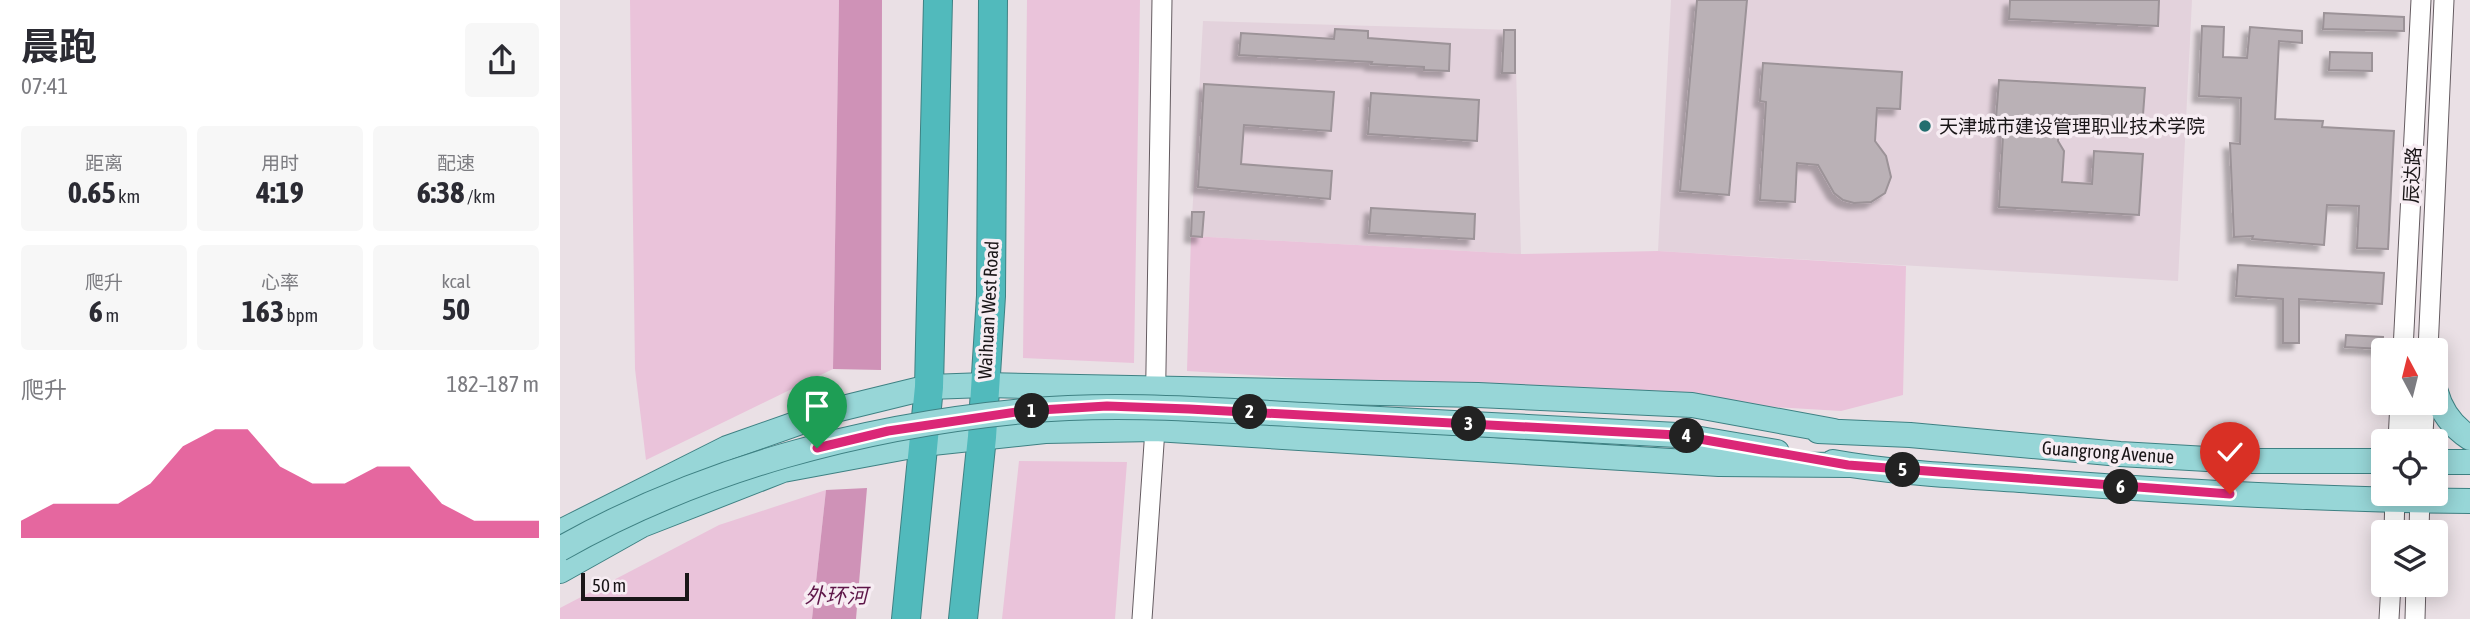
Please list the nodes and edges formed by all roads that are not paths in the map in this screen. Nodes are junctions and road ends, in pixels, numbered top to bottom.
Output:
1 (938, 0) edge
2 (993, 0) edge
3 (1162, 0) edge
4 (2421, 0) edge
5 (2444, 0) edge
6 (2404, 338) edge
7 (2429, 338) edge
8 (985, 386) junction
9 (929, 387) junction
10 (1156, 389) junction
11 (2447, 415) edge
12 (1155, 429) junction
13 (1834, 431) junction
14 (1677, 435) junction
15 (982, 437) junction
16 (2470, 438) edge
17 (923, 444) junction
18 (2371, 461) edge
19 (2448, 461) edge
20 (2470, 462) edge
21 (1848, 465) junction
22 (2448, 465) edge
23 (2470, 474) edge
24 (2371, 496) edge
25 (2448, 499) edge
26 (2470, 501) edge
27 (560, 532) edge
28 (560, 549) edge
29 (560, 571) edge
30 (2390, 597) edge
31 (2416, 597) edge
32 (906, 619) edge
33 (963, 619) edge
34 (1142, 619) edge
35 (2389, 619) edge
36 (2415, 619) edge

1 - 9 highway
2 - 8 highway, Waihuan West Road
3 - 10 street
4 - 6 street, 辰达路
5 - 7 street, 辰达路
8 - 9 main road
8 - 10 main road
8 - 15 highway, Waihuan West Road
9 - 17 highway
9 - 27 main road
10 - 12 street
10 - 13 main road
11 - 16 main road
12 - 15 main road
12 - 21 main road
12 - 34 street
13 - 14 main road
13 - 18 main road, Guangrong Avenue
14 - 21 main road, Guangrong Avenue
14 - 28 main road, bridge
15 - 17 main road
15 - 33 highway, Waihuan West Road
17 - 29 main road
17 - 32 highway
19 - 20 main road
21 - 24 main road, Guangrong Avenue
22 - 23 street
25 - 26 main road, Guangrong Avenue
30 - 35 street
31 - 36 street

